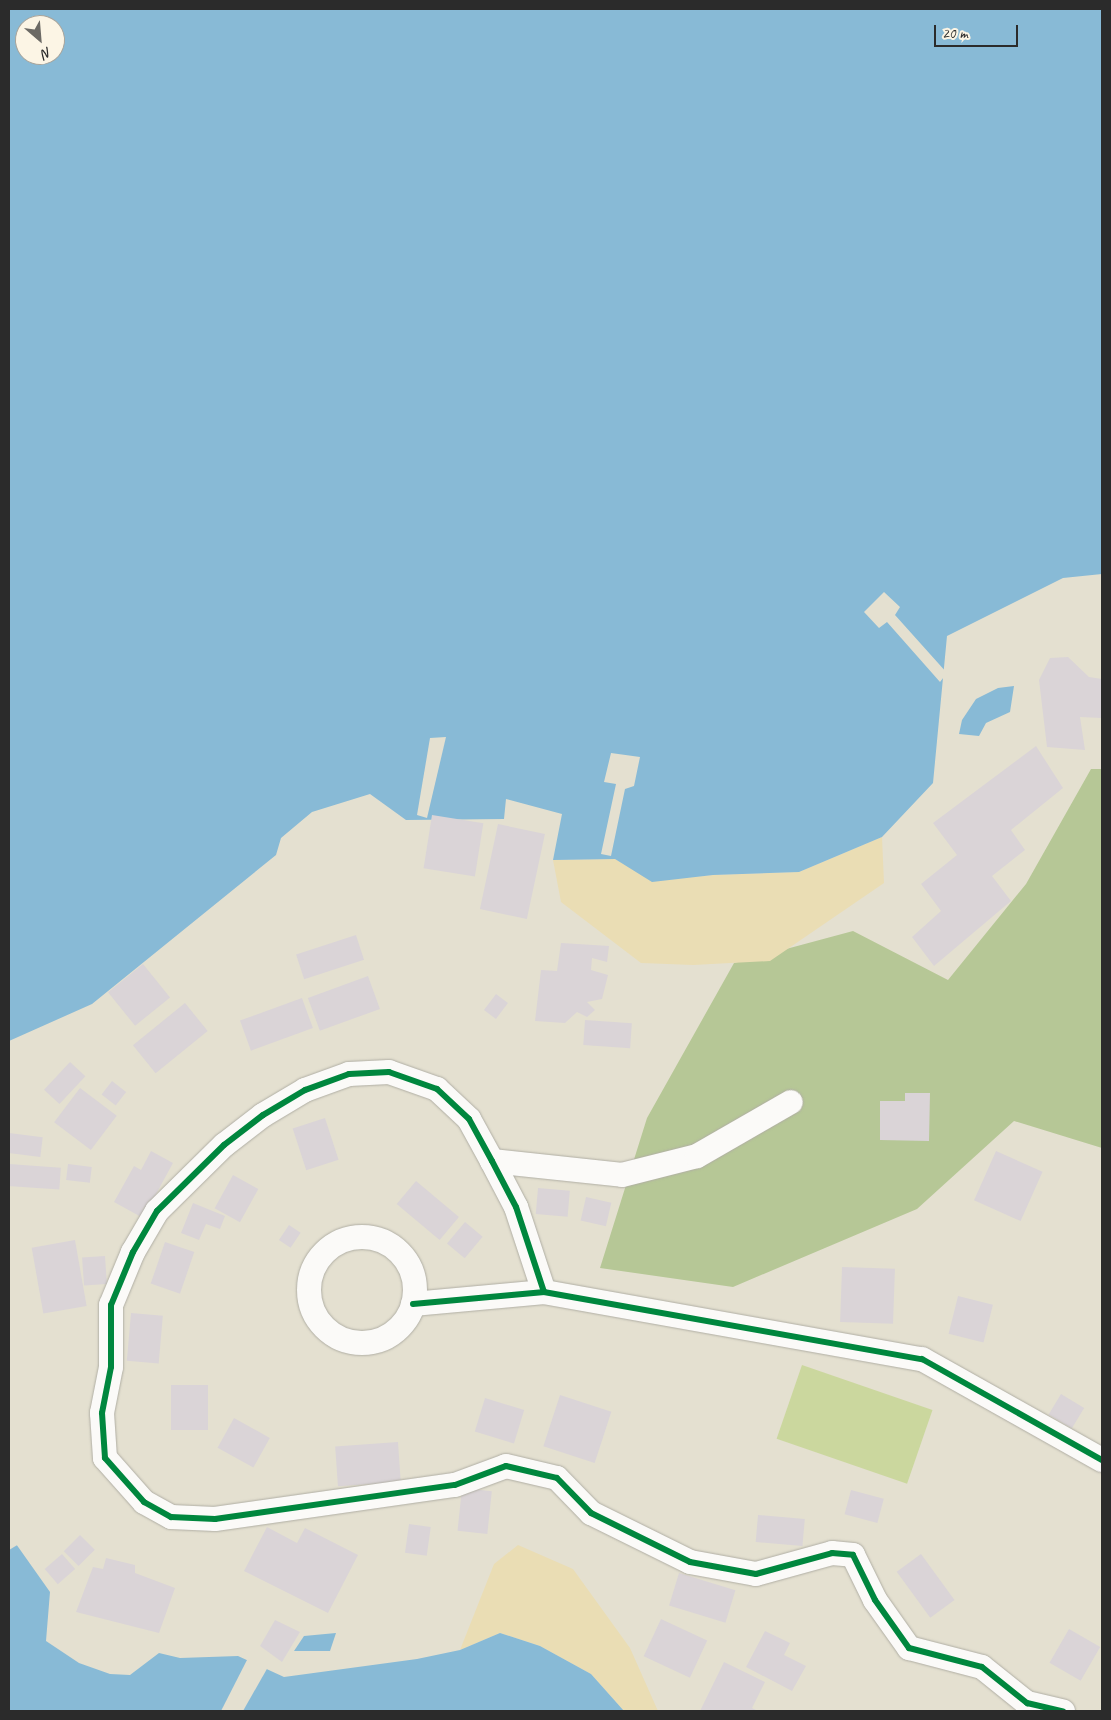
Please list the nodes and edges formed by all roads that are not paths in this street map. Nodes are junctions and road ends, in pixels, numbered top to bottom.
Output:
1 (791, 1102) dead end
2 (492, 1161) junction
3 (544, 1292) junction
4 (414, 1304) junction
5 (1102, 1460) edge
6 (1062, 1711) edge

1 - 2 street
2 - 3 street
2 - 6 street
3 - 4 street
3 - 5 street
4 - 4 street

